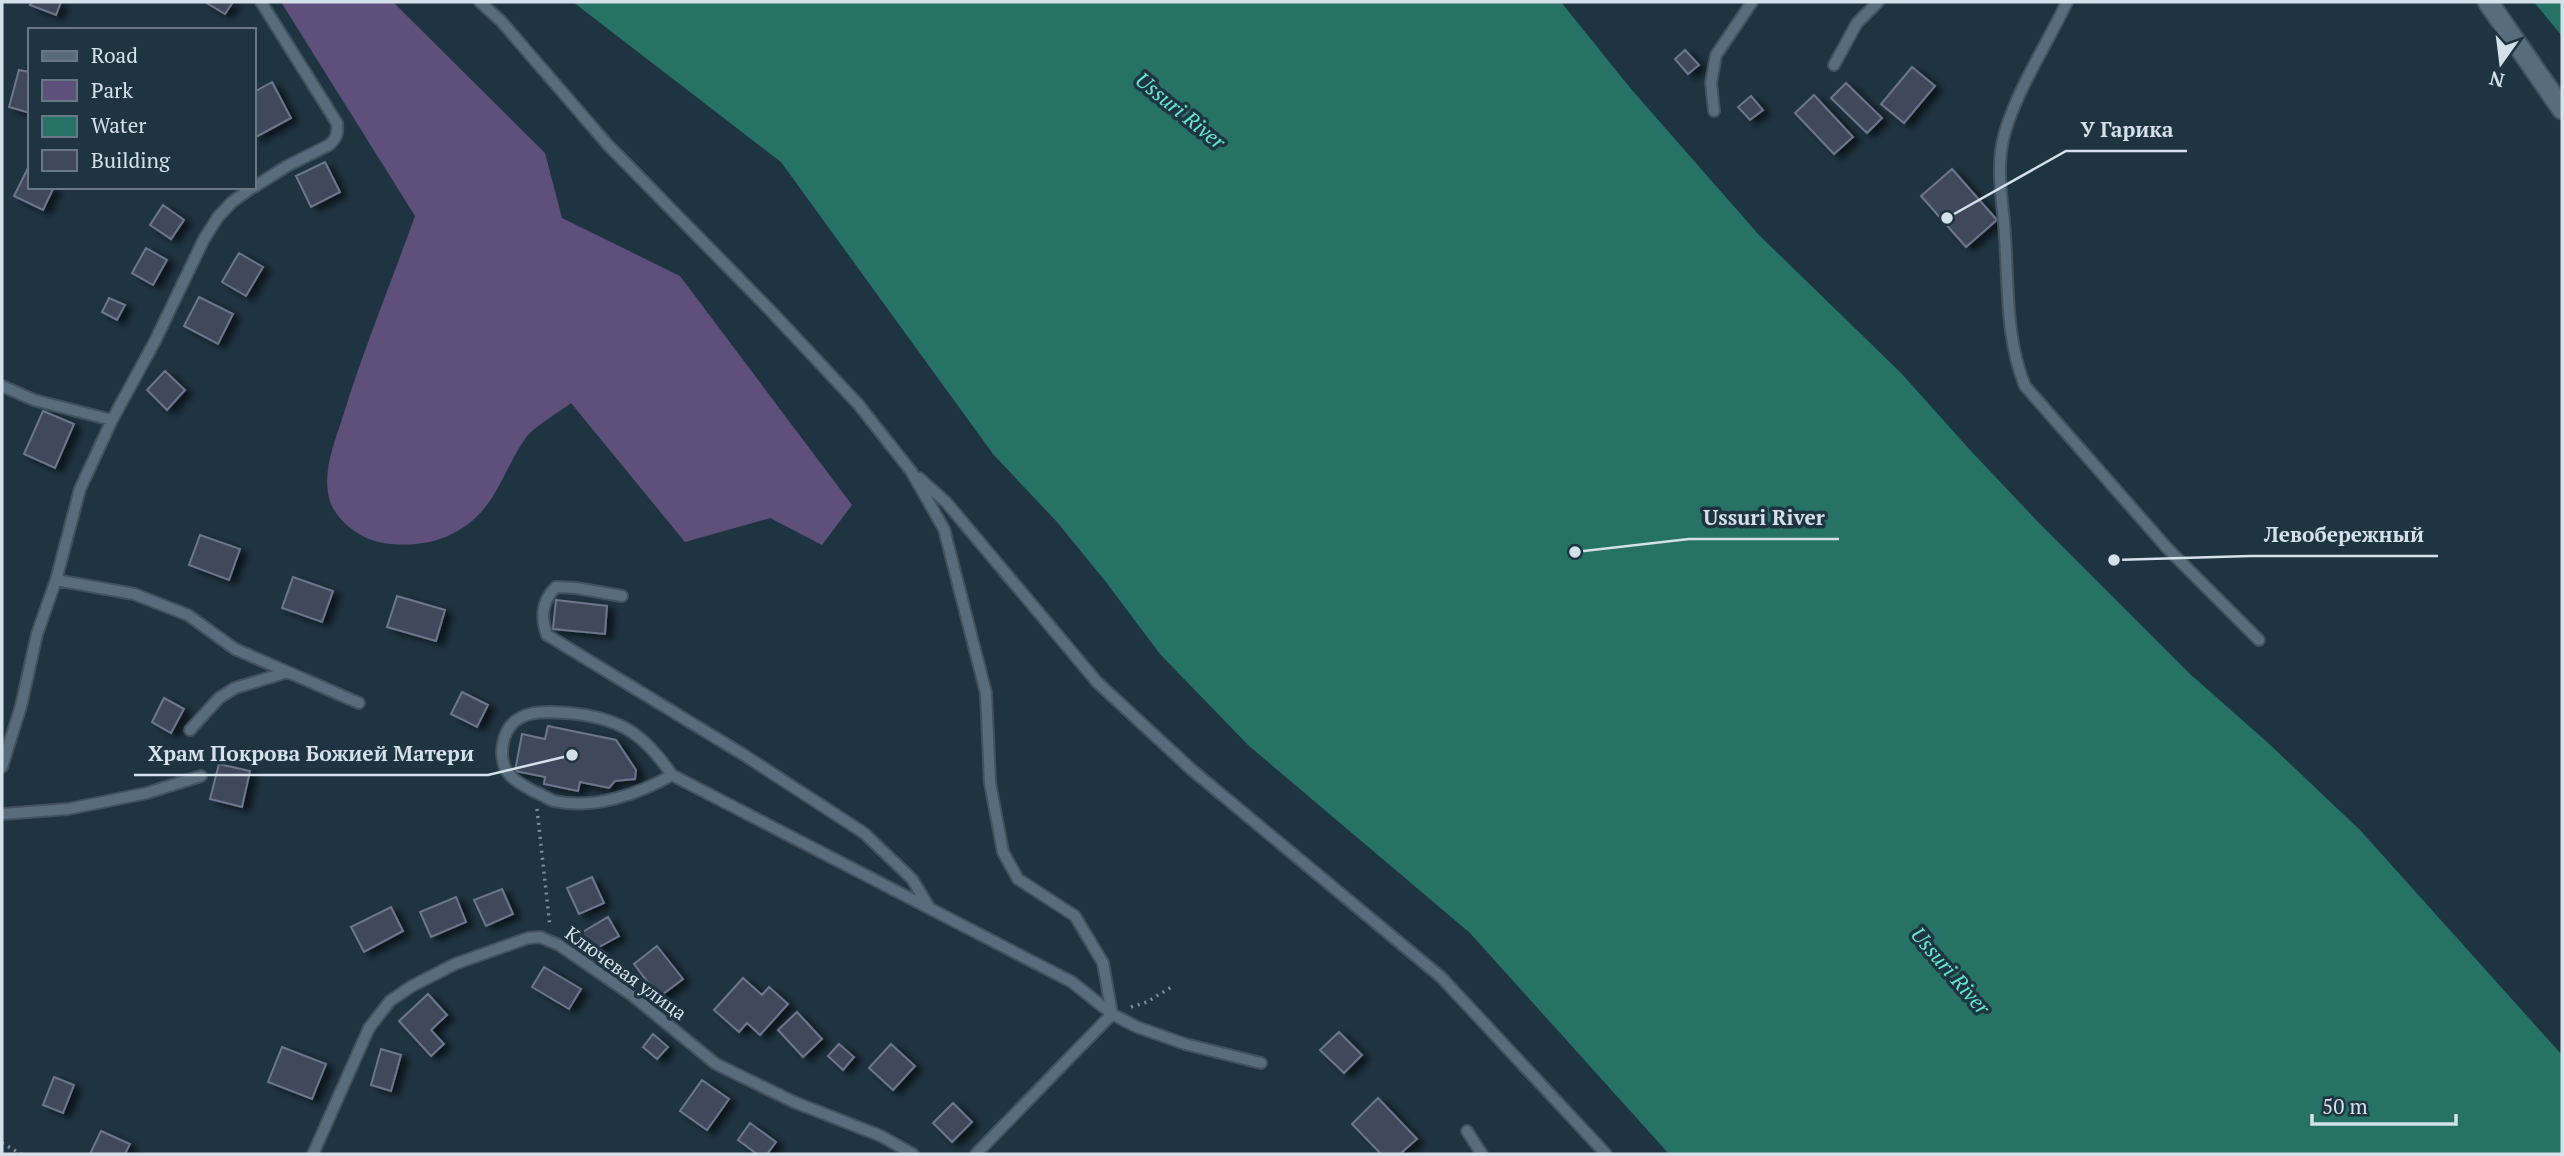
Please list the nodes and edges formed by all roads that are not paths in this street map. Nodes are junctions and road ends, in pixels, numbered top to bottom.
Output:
1 (261, 2) edge
2 (480, 2) edge
3 (1752, 2) edge
4 (1878, 2) edge
5 (2067, 2) edge
6 (2488, 2) edge
7 (1834, 65) dead end
8 (2562, 109) edge
9 (1714, 111) dead end
10 (256, 186) edge
11 (251, 189) edge
12 (2, 386) edge
13 (112, 420) junction
14 (911, 471) junction
15 (56, 580) junction
16 (622, 596) dead end
17 (2259, 640) dead end
18 (288, 672) junction
19 (359, 702) dead end
20 (190, 730) dead end
21 (2, 767) edge
22 (672, 775) junction
23 (201, 776) dead end
24 (2, 814) edge
25 (931, 909) junction
26 (1112, 1014) junction
27 (1261, 1063) dead end
28 (1467, 1131) dead end
29 (313, 1154) edge
30 (913, 1154) edge
31 (976, 1154) edge
32 (1482, 1154) edge
33 (1606, 1154) edge

1 - 10 lane
2 - 14 lane
3 - 9 lane
4 - 7 lane
5 - 17 lane
6 - 8 street
11 - 13 lane
12 - 13 lane
13 - 15 lane
14 - 26 lane
14 - 33 lane
15 - 18 lane
15 - 21 lane
16 - 25 lane
18 - 19 lane
18 - 20 lane
22 - 22 lane
22 - 25 lane
23 - 24 lane
25 - 26 lane
26 - 27 lane
26 - 31 lane
28 - 32 lane
29 - 30 lane, Ключевая улица

